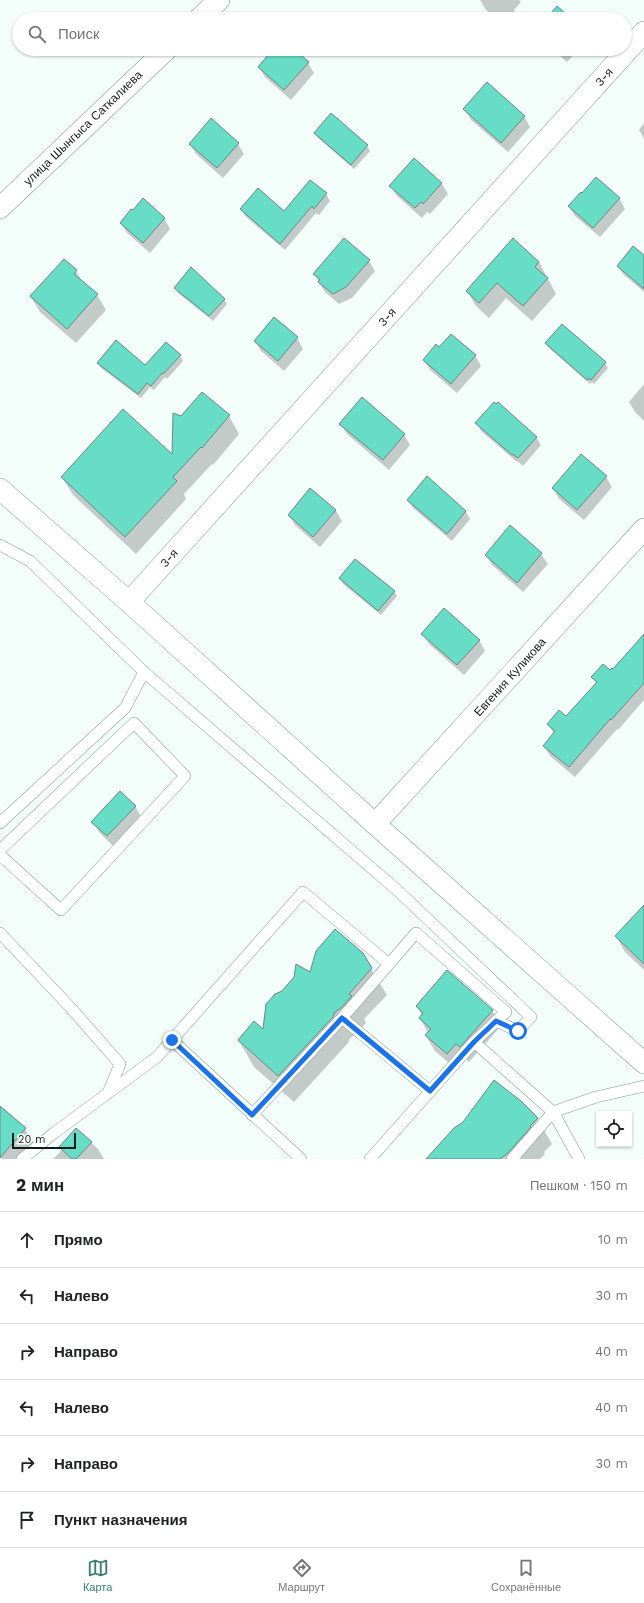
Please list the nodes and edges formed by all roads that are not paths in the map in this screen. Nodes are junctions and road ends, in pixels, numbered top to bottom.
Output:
1 (219, 0) edge
2 (206, 12) edge
3 (644, 32) edge
4 (632, 45) edge
5 (160, 56) edge
6 (622, 56) edge
7 (0, 208) edge
8 (0, 489) edge
9 (644, 529) edge
10 (0, 544) edge
11 (129, 602) junction
12 (144, 672) junction
13 (0, 823) edge
14 (375, 824) junction
15 (0, 850) edge
16 (0, 855) edge
17 (0, 933) edge
18 (389, 964) junction
19 (342, 1018) junction
20 (496, 1021) junction
21 (172, 1040) junction
22 (474, 1042) junction
23 (644, 1063) edge
24 (644, 1086) edge
25 (430, 1091) junction
26 (108, 1094) junction
27 (553, 1112) junction
28 (252, 1115) junction
29 (22, 1159) edge
30 (301, 1159) edge
31 (370, 1159) edge
32 (512, 1159) edge
33 (579, 1159) edge

1 - 2 street
3 - 4 street, 3-я
5 - 7 street, улица Шынгыса Саткалиева
6 - 11 street, 3-я
8 - 11 street
9 - 14 street, Евгения Куликова
10 - 12 lane
11 - 14 street
12 - 13 lane
12 - 20 lane
14 - 23 street
15 - 16 lane
17 - 26 lane
18 - 19 lane
18 - 20 lane
18 - 21 lane
19 - 25 lane
19 - 28 lane
20 - 22 lane
21 - 26 lane
21 - 28 lane
22 - 25 lane
22 - 27 lane
24 - 27 lane
25 - 31 lane
26 - 29 lane
27 - 32 lane
27 - 33 lane
28 - 30 lane

